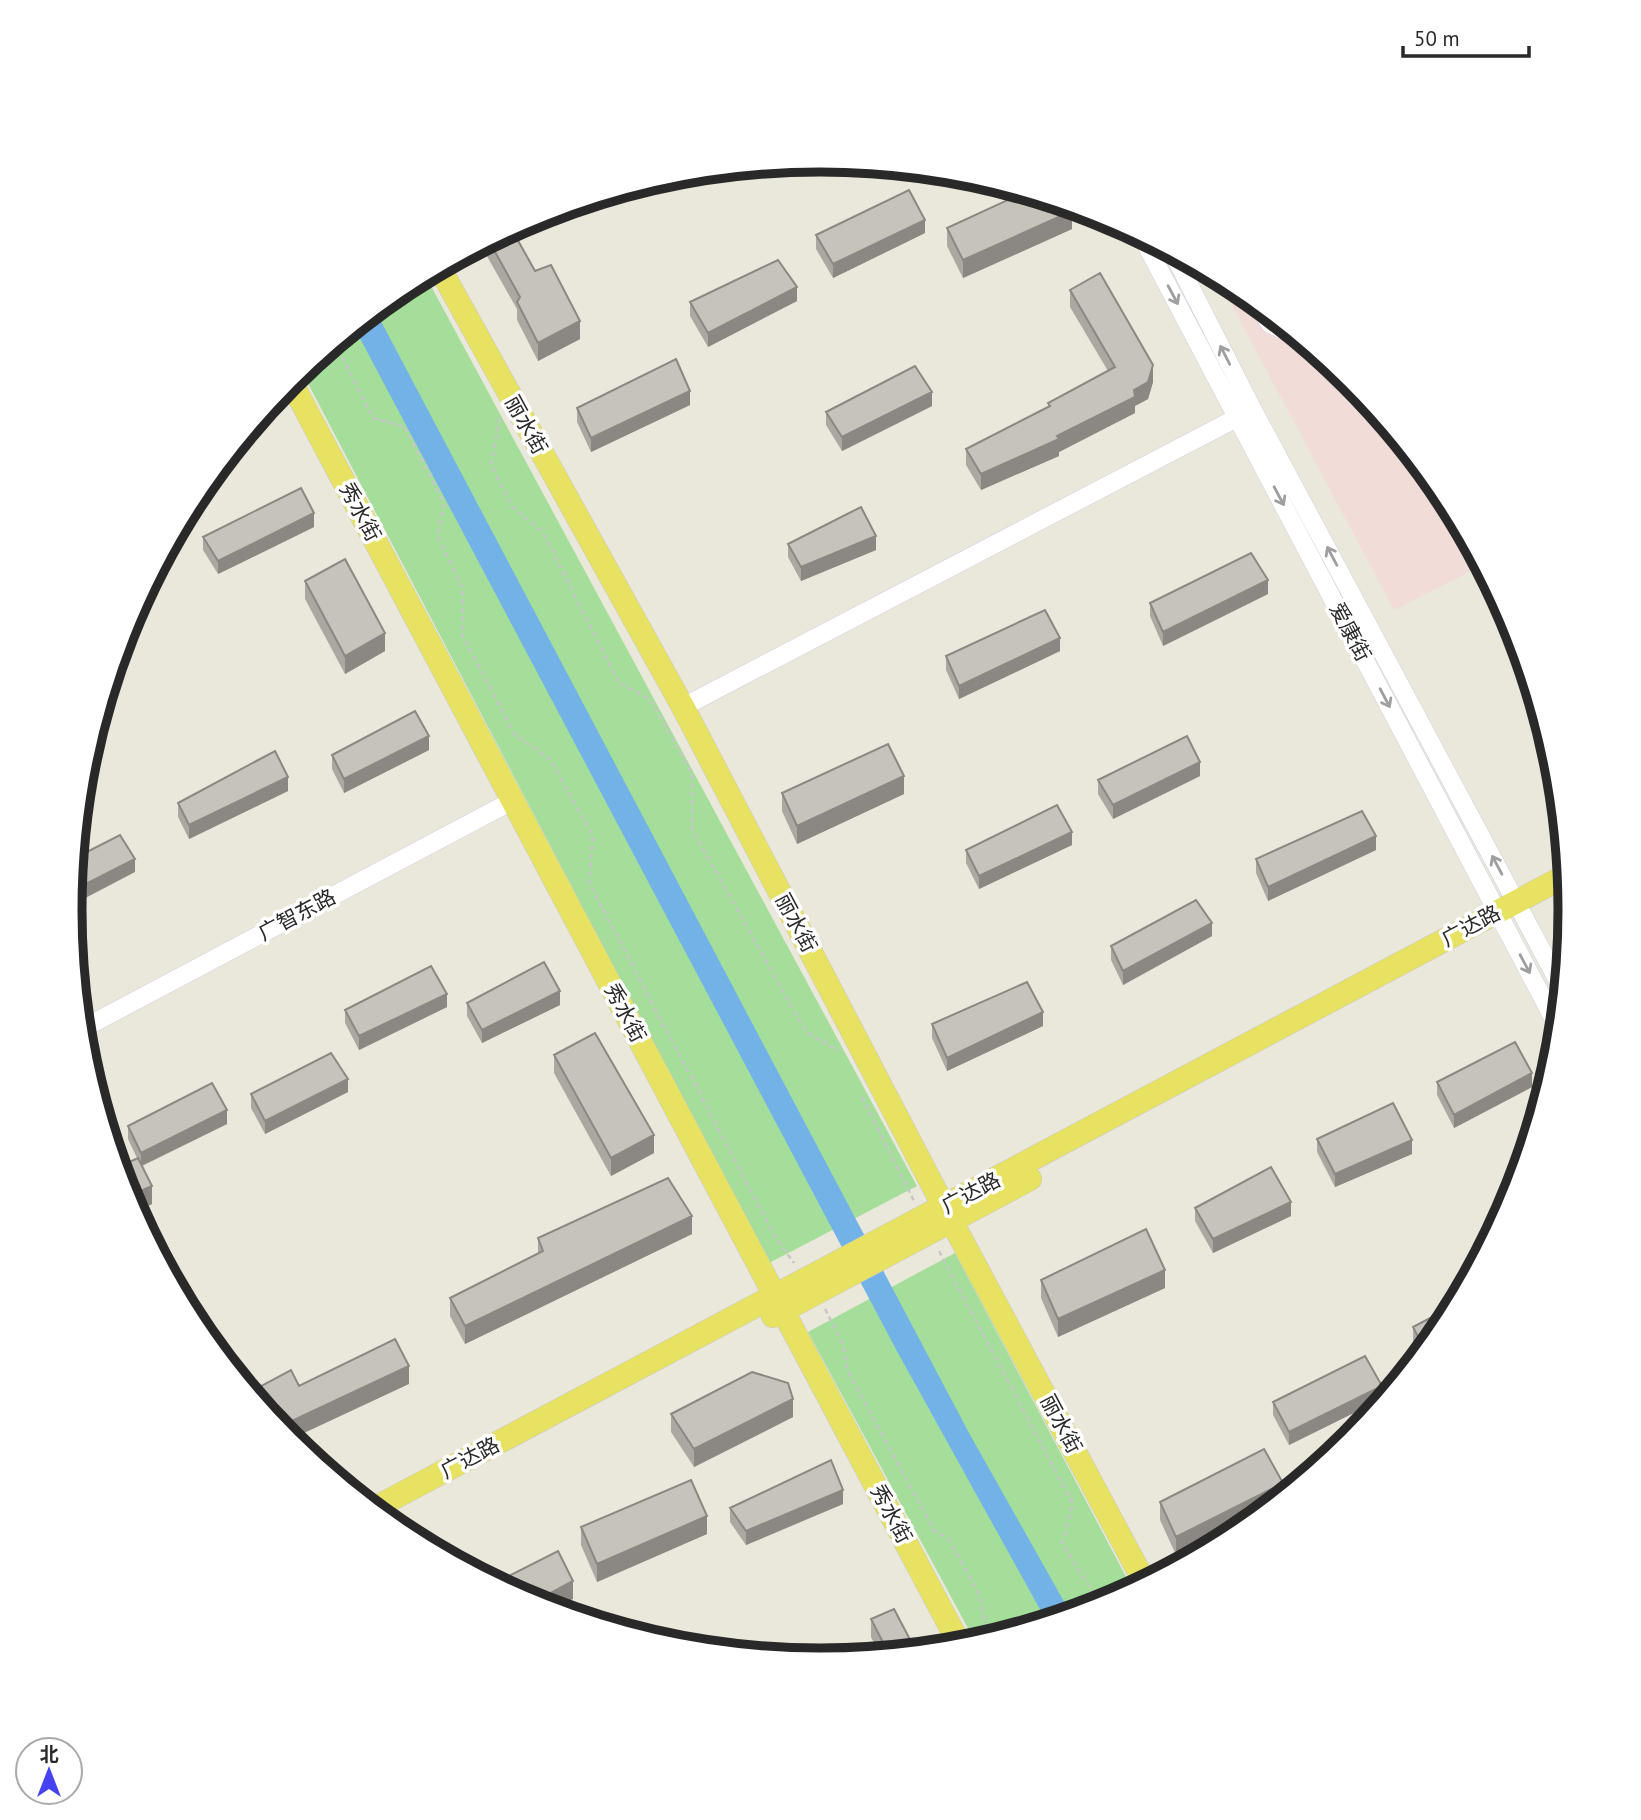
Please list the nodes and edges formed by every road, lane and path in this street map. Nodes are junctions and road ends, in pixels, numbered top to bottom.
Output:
1 (1150, 250) edge
2 (1190, 271) edge
3 (444, 275) edge
4 (339, 351) edge
5 (505, 388) junction
6 (296, 391) edge
7 (1246, 414) junction
8 (683, 707) junction
9 (512, 801) junction
10 (1558, 881) edge
11 (1558, 895) edge
12 (1511, 913) junction
13 (1555, 978) edge
14 (1551, 1010) edge
15 (92, 1024) edge
16 (840, 1052) dead end
17 (858, 1087) dead end
18 (948, 1214) junction
19 (926, 1226) junction
20 (812, 1286) junction
21 (780, 1303) junction
22 (382, 1504) edge
23 (396, 1514) edge
24 (1141, 1575) edge
25 (1096, 1595) edge
26 (986, 1629) edge
27 (955, 1636) edge

1 -> 7 street, 爱康街
7 -> 2 street, 爱康街
3 - 5 main road, 丽水街
4 - 20 path
5 - 8 main road, 丽水街
5 - 16 path
6 - 9 main road, 秀水街
7 - 8 street
7 - 12 street, 爱康街
8 - 18 main road, 丽水街
9 - 15 street, 广智东路
9 - 21 main road, 秀水街
10 - 12 main road, 广达路
11 - 12 main road, 广达路
12 - 13 street, 爱康街
12 -> 14 street, 爱康街
12 - 18 main road, 广达路
17 - 19 path
18 - 19 main road, 广达路
18 - 24 main road, 丽水街
19 - 20 main road, 广达路
19 - 25 path
20 - 21 main road, 广达路
20 - 26 path
21 - 22 main road, 广达路
21 - 23 main road, 广达路
21 - 27 main road, 秀水街

